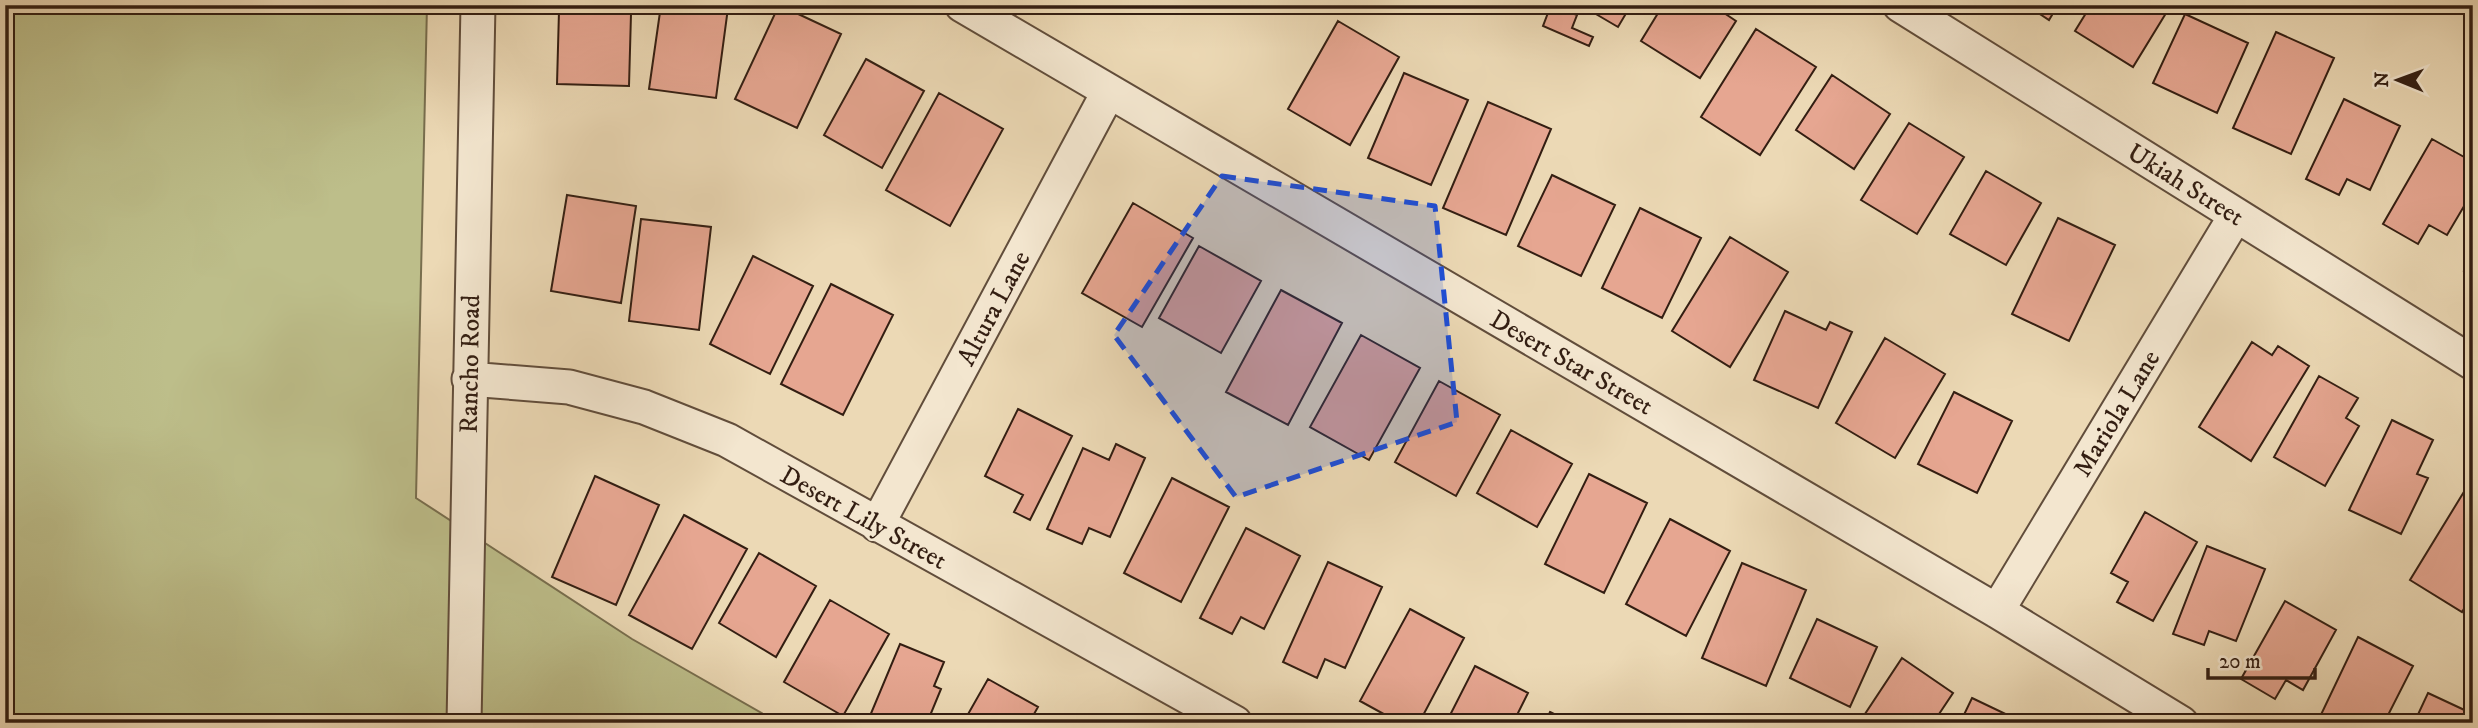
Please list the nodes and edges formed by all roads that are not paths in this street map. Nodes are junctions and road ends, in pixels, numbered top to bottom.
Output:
1 (478, 5) edge
2 (962, 5) edge
3 (1900, 5) edge
4 (1109, 91) junction
5 (2236, 215) junction
6 (2473, 363) edge
7 (469, 380) junction
8 (877, 525) junction
9 (1997, 611) junction
10 (464, 723) edge
11 (1234, 723) edge
12 (2181, 723) edge

1 - 7 street, Rancho Road
2 - 4 street, Desert Star Street
3 - 5 street, Ukiah Street
4 - 8 street, Altura Lane
4 - 9 street, Desert Star Street
5 - 6 street, Ukiah Street
5 - 9 street, Mariola Lane
7 - 8 street, Desert Lily Street
7 - 10 street, Rancho Road
8 - 11 street, Desert Lily Street
9 - 12 street, Desert Star Street

